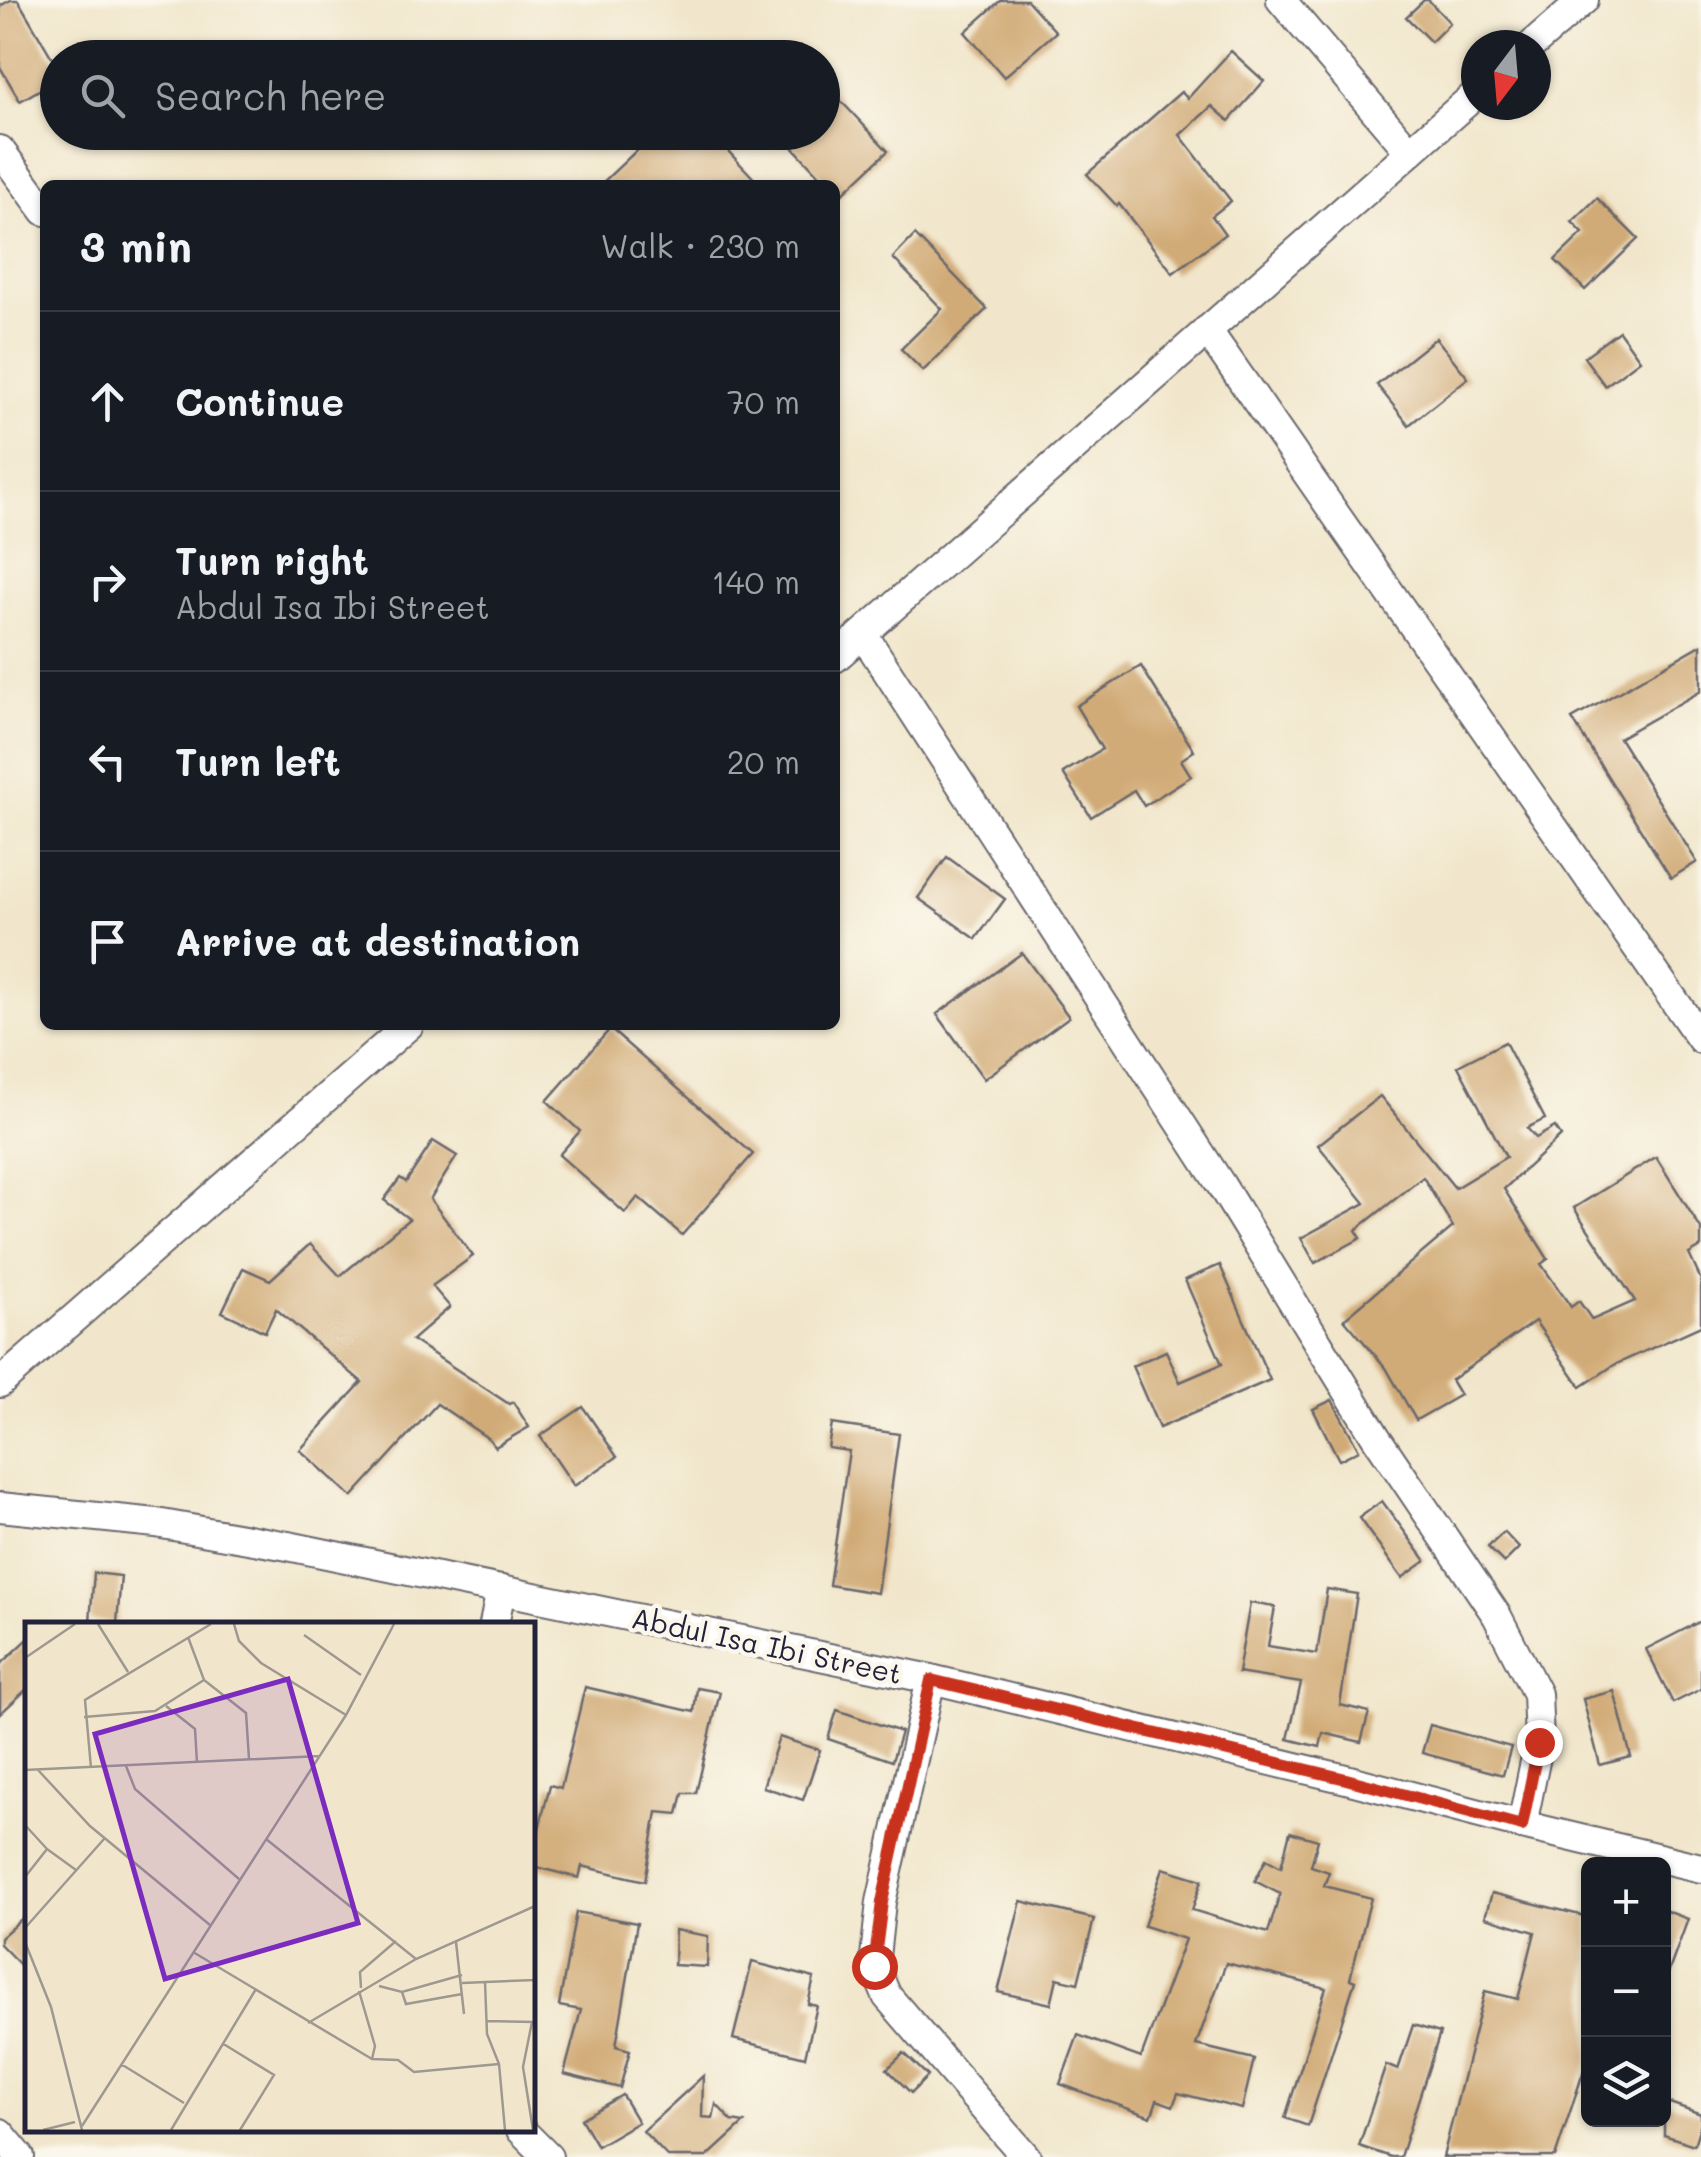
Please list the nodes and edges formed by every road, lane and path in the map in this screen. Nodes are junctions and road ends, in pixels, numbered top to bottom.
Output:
1 (1281, 0) edge
2 (1584, 0) edge
3 (1549, 30) edge
4 (1461, 107) edge
5 (0, 150) edge
6 (1410, 152) junction
7 (40, 204) edge
8 (1206, 330) junction
9 (863, 634) junction
10 (840, 654) edge
11 (403, 1030) edge
12 (1701, 1039) edge
13 (0, 1383) edge
14 (0, 1507) edge
15 (501, 1590) junction
16 (494, 1622) edge
17 (931, 1680) junction
18 (1522, 1826) junction
19 (1701, 1868) edge
20 (524, 2132) edge
21 (0, 2133) edge
22 (20, 2157) edge
23 (548, 2157) edge
24 (1026, 2157) edge

1 - 6 street
2 - 3 street
4 - 6 street
5 - 7 street
6 - 8 street
8 - 9 street
8 - 12 street
9 - 10 street
9 - 18 street
11 - 13 street
14 - 15 street, Abdul Isa Ibi Street
15 - 16 street
15 - 17 street, Abdul Isa Ibi Street
17 - 18 street, Abdul Isa Ibi Street
17 - 24 street
18 - 19 street, Abdul Isa Ibi Street
20 - 23 street
21 - 22 street

